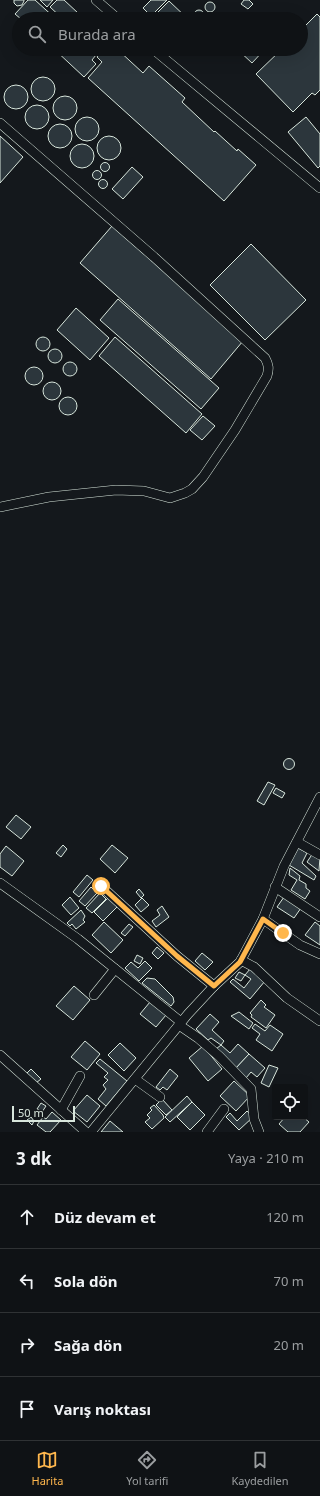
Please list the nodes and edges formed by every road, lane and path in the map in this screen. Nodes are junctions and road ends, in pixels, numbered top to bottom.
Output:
1 (96, 0) edge
2 (110, 12) edge
3 (161, 56) edge
4 (0, 123) edge
5 (320, 188) edge
6 (0, 507) edge
7 (320, 797) edge
8 (297, 842) junction
9 (320, 856) edge
10 (0, 883) edge
11 (101, 886) dead end
12 (275, 887) junction
13 (320, 917) edge
14 (263, 919) junction
15 (320, 954) edge
16 (241, 960) junction
17 (114, 969) junction
18 (214, 986) junction
19 (94, 995) dead end
20 (320, 1021) edge
21 (180, 1023) junction
22 (0, 1055) edge
23 (80, 1076) dead end
24 (135, 1079) junction
25 (160, 1097) dead end
26 (224, 1109) dead end
27 (61, 1110) junction
28 (86, 1132) edge
29 (91, 1132) edge
30 (207, 1132) edge
31 (259, 1132) edge

1 - 2 street
3 - 5 street
4 - 6 street
7 - 8 street
8 - 9 street
8 - 12 street
10 - 17 street
11 - 18 street
12 - 13 street
12 - 14 street
14 - 15 street
14 - 16 street
16 - 18 street
16 - 20 street
17 - 19 street
17 - 21 street
18 - 21 street
21 - 24 street
21 - 31 street
22 - 27 street
23 - 27 street
24 - 25 street
24 - 29 street
26 - 30 street
27 - 28 street

